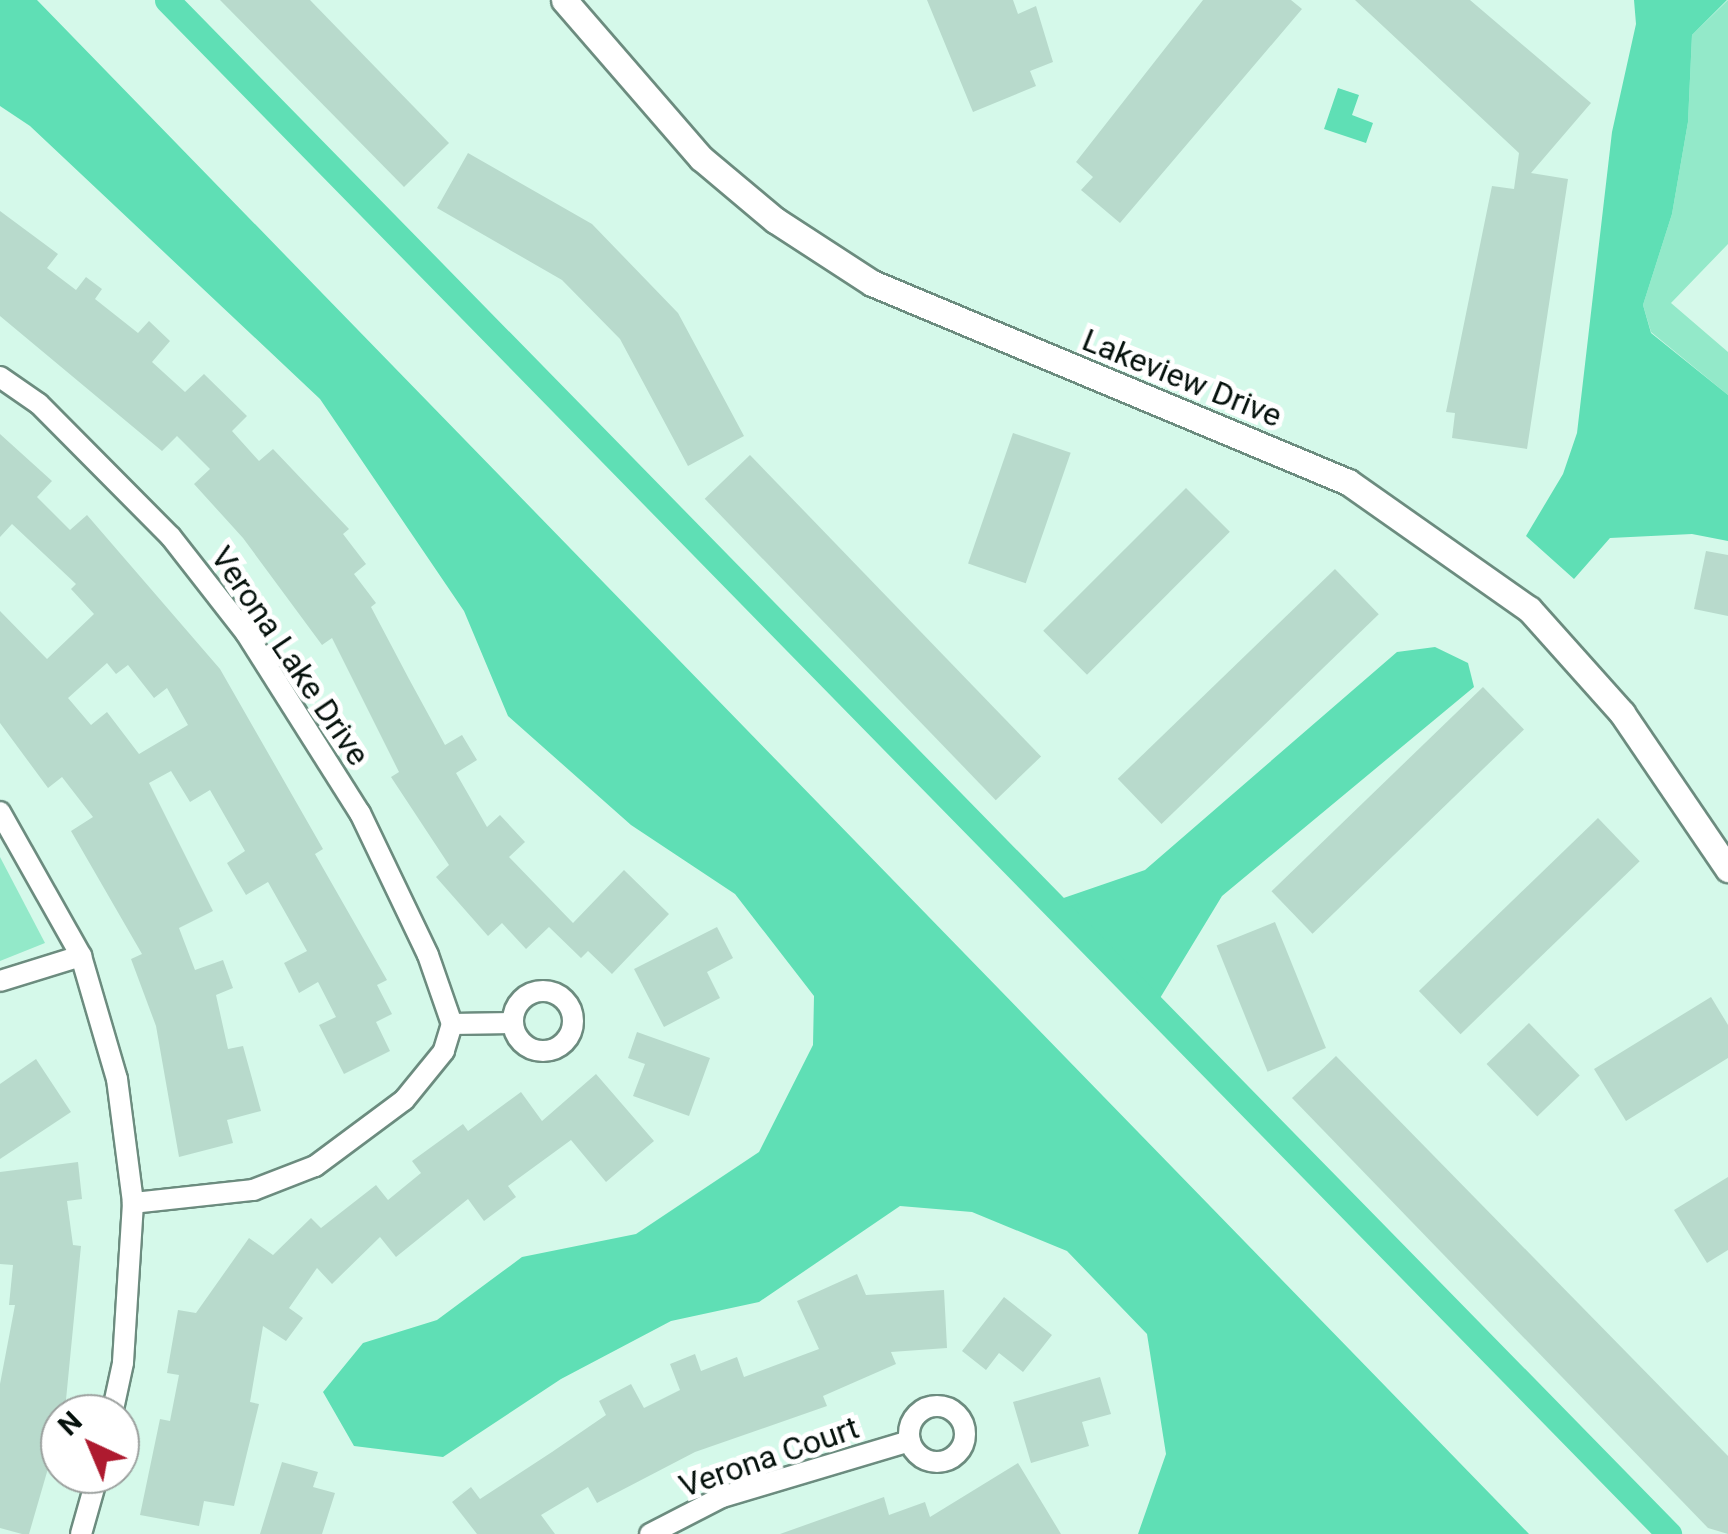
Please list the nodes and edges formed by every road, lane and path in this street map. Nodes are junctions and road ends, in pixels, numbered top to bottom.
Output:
1 (564, 0) edge
2 (0, 376) edge
3 (0, 812) edge
4 (1728, 869) edge
5 (81, 956) junction
6 (0, 981) edge
7 (452, 1024) junction
8 (513, 1024) dead end
9 (133, 1203) junction
10 (117, 1394) edge
11 (910, 1441) dead end
12 (92, 1494) edge
13 (81, 1534) edge
14 (650, 1534) edge

1 - 4 street, Lakeview Drive
2 - 7 street, Verona Lake Drive
3 - 5 street
5 - 6 street
5 - 9 street
7 - 8 street
7 - 9 street
9 - 10 street
11 - 14 street, Verona Court
12 - 13 street

